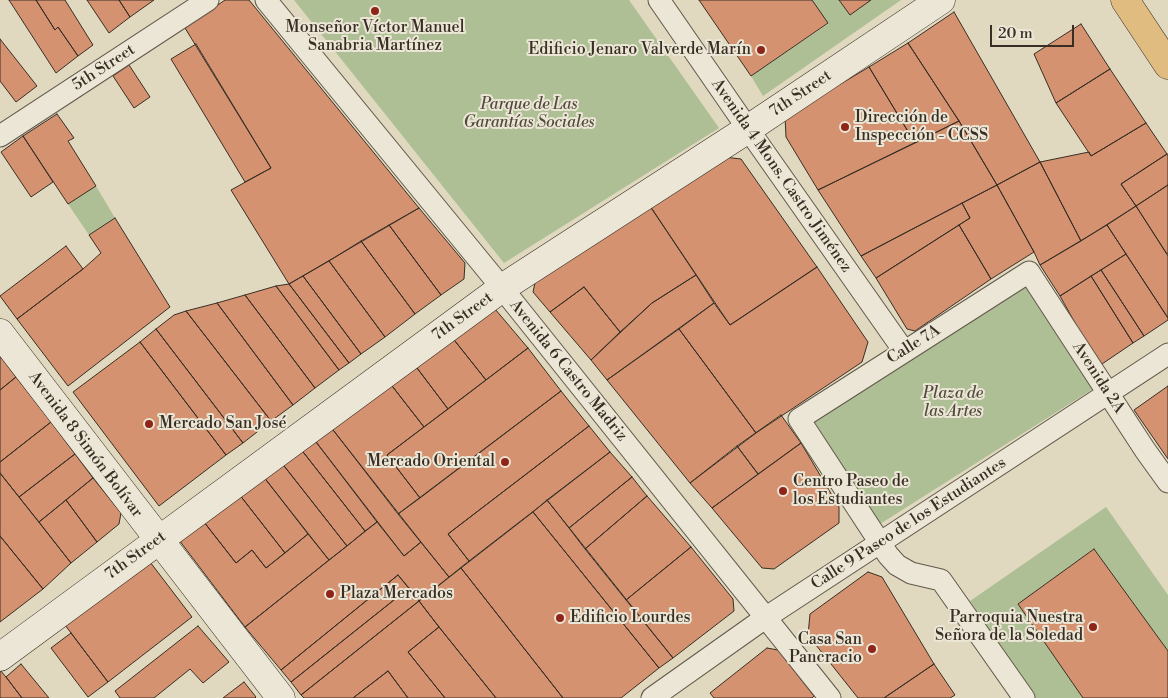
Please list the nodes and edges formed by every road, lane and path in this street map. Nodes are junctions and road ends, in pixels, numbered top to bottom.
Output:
1 (208, 0) edge
2 (266, 0) edge
3 (660, 0) edge
4 (941, 0) edge
5 (1125, 0) edge
6 (1168, 65) edge
7 (748, 129) junction
8 (0, 136) edge
9 (1029, 272) joint
10 (502, 288) junction
11 (0, 333) edge
12 (904, 351) junction
13 (1168, 354) edge
14 (1108, 394) junction
15 (1168, 482) edge
16 (158, 540) junction
17 (880, 544) junction
18 (765, 618) junction
19 (0, 657) edge
20 (280, 698) edge
21 (652, 698) edge
22 (830, 698) edge
23 (1024, 698) edge

1 - 8 street, 5th Street
2 - 10 street, Avenida 6 Castro Madriz
3 - 7 street, Avenida 4 Mons. Castro Jiménez
4 - 7 street, 7th Street
5 - 6 highway
7 - 10 street, 7th Street
7 - 12 street, Avenida 4 Mons. Castro Jiménez
9 - 12 street, Calle 7A
9 - 14 street, Avenida 2A
10 - 16 street, 7th Street
10 - 18 street, Avenida 6 Castro Madriz
11 - 16 street, Avenida 8 Simón Bolívar
12 - 17 street, Calle 7A
13 - 14 street, Calle 9 Paseo de los Estudiantes
14 - 15 street, Avenida 2A
14 - 17 street, Calle 9 Paseo de los Estudiantes
16 - 19 street, 7th Street
16 - 20 street, Avenida 8 Simón Bolívar
17 - 18 street, Calle 9 Paseo de los Estudiantes
17 - 23 street
18 - 21 street, Calle 9 Paseo de los Estudiantes
18 - 22 street, Avenida 6 Castro Madriz

